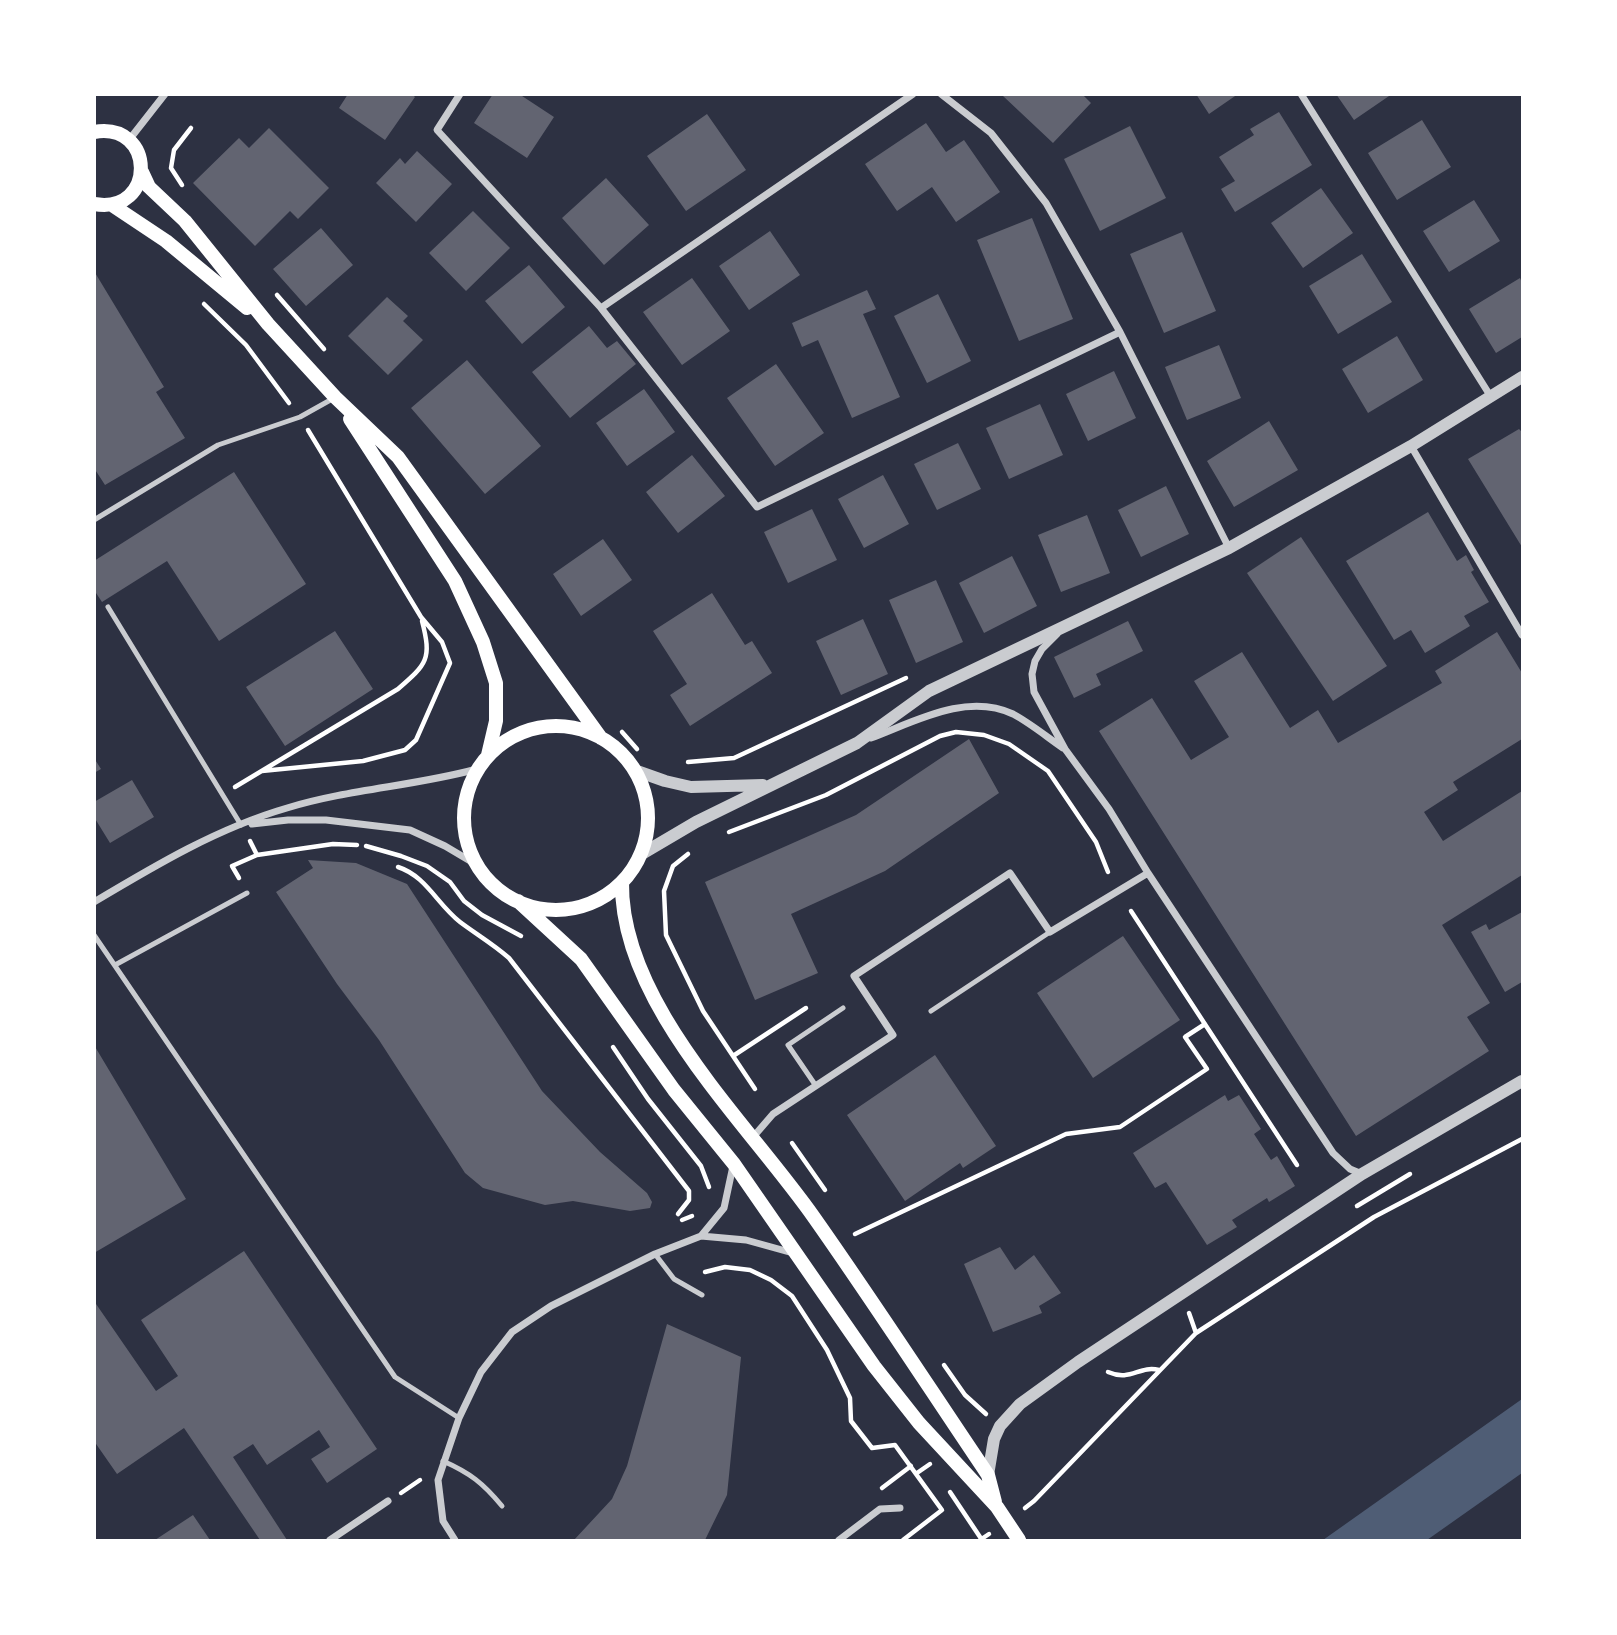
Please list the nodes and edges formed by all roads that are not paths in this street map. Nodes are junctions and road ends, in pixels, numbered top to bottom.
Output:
1 (165, 94) edge
2 (460, 94) edge
3 (913, 94) edge
4 (942, 94) edge
5 (1301, 94) edge
6 (95, 131) edge
7 (129, 139) junction
8 (142, 172) junction
9 (94, 204) edge
10 (112, 205) junction
11 (601, 308) junction
12 (268, 324) junction
13 (1120, 332) junction
14 (1522, 377) edge
15 (335, 397) junction
16 (1491, 397) junction
17 (1411, 446) junction
18 (94, 520) edge
19 (1229, 548) junction
20 (108, 607) dead end
21 (1062, 629) junction
22 (1522, 635) edge
23 (601, 738) junction
24 (857, 743) junction
25 (1065, 749) junction
26 (488, 755) junction
27 (477, 769) junction
28 (634, 770) junction
29 (767, 785) junction
30 (241, 825) junction
31 (639, 855) junction
32 (477, 865) junction
33 (1148, 873) junction
34 (622, 882) junction
35 (247, 893) road end
36 (518, 901) junction
37 (94, 902) edge
38 (1050, 932) junction
39 (94, 935) edge
40 (115, 965) junction
41 (843, 1008) dead end
42 (931, 1011) dead end
43 (1522, 1081) edge
44 (816, 1086) junction
45 (754, 1136) junction
46 (734, 1164) junction
47 (1362, 1174) junction
48 (701, 1236) junction
49 (655, 1254) junction
50 (797, 1254) junction
51 (702, 1295) dead end
52 (459, 1418) junction
53 (443, 1461) junction
54 (988, 1475) junction
55 (388, 1502) road end
56 (502, 1506) dead end
57 (997, 1507) junction
58 (900, 1508) dead end
59 (330, 1541) edge
60 (455, 1541) edge
61 (839, 1541) edge
62 (1019, 1541) edge

1 - 7 street
2 - 11 street
3 - 11 street
4 - 13 street
5 - 16 street
6 - 7 main road
7 - 8 main road
8 - 10 main road
8 - 12 main road
9 - 10 main road
10 - 12 main road
11 - 13 street
12 - 15 main road
13 - 19 street
14 - 16 street
15 - 18 lane
15 - 23 main road
15 - 26 main road
16 - 17 street
17 - 19 street
17 - 22 street
19 - 21 street
20 - 30 lane
21 - 24 street
21 - 25 street
23 - 26 main road
23 - 28 main road
24 - 25 street
24 - 29 street
25 - 33 street
26 - 27 main road
27 - 30 street
27 - 32 main road
28 - 29 street
28 - 31 main road
29 - 31 street
30 - 32 street
30 - 37 street
31 - 34 main road
32 - 36 main road
33 - 38 street
33 - 47 street
34 - 36 main road
34 - 45 main road
35 - 40 lane
36 - 46 main road
38 - 42 lane
38 - 44 street
39 - 40 lane
40 - 52 lane
41 - 44 lane
43 - 47 street
44 - 45 street
45 - 54 main road
46 - 48 street
46 - 50 main road
47 - 54 street
48 - 49 street
48 - 50 street
49 - 51 lane
49 - 52 street
50 - 57 main road
52 - 53 street
53 - 56 lane
53 - 60 street
54 - 57 main road
55 - 59 street
57 - 62 main road
58 - 61 street

